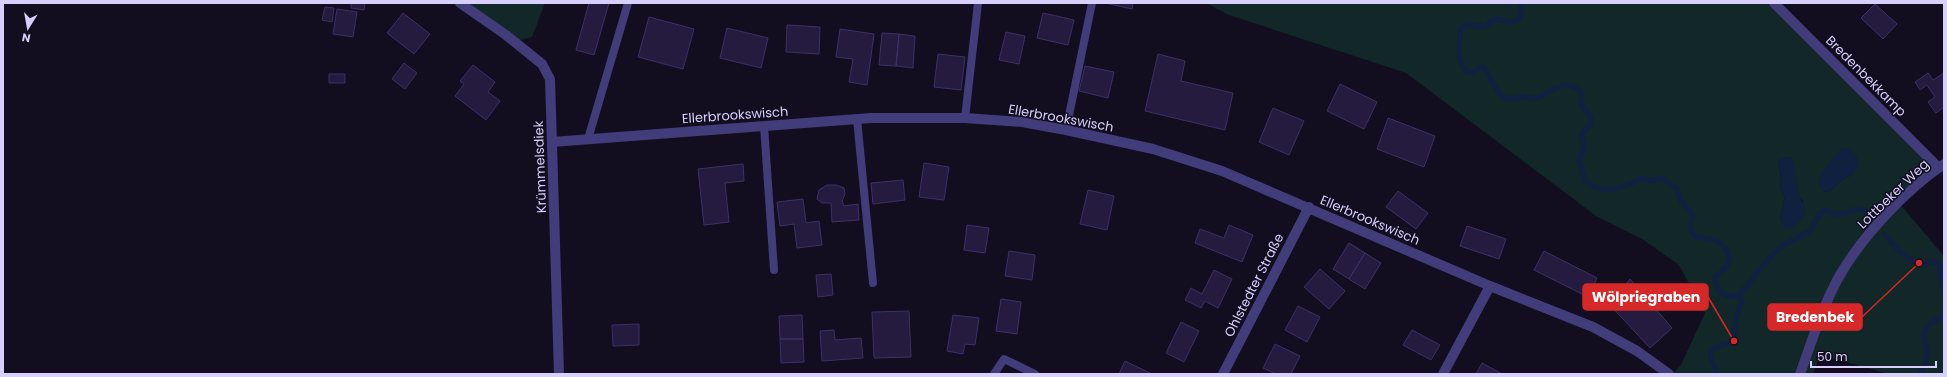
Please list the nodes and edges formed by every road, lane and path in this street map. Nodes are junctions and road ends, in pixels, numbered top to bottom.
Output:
1 (460, 3) edge
2 (628, 3) edge
3 (978, 3) edge
4 (1092, 3) edge
5 (1774, 3) edge
6 (965, 118) junction
7 (857, 119) junction
8 (764, 126) junction
9 (1066, 130) junction
10 (588, 139) junction
11 (552, 142) junction
12 (1941, 166) edge
13 (1309, 207) junction
14 (774, 270) dead end
15 (873, 283) dead end
16 (1490, 286) junction
17 (559, 374) edge
18 (994, 374) edge
19 (1034, 374) edge
20 (1222, 374) edge
21 (1443, 374) edge
22 (1669, 374) edge
23 (1800, 374) edge

1 - 11 street, Krümmelsdiek
2 - 10 lane
3 - 6 lane
4 - 9 lane
5 - 12 street, Bredenbekkamp
6 - 7 street, Ellerbrookswisch
6 - 9 street, Ellerbrookswisch
7 - 8 street, Ellerbrookswisch
7 - 15 lane
8 - 10 street, Ellerbrookswisch
8 - 14 lane
9 - 13 street, Ellerbrookswisch
10 - 11 street, Ellerbrookswisch
11 - 17 street, Krümmelsdiek
12 - 23 street, Lottbeker Weg
13 - 16 street, Ellerbrookswisch
13 - 20 street, Ohlstedter Straße
16 - 21 street
16 - 22 street, Ellerbrookswisch
18 - 19 lane

